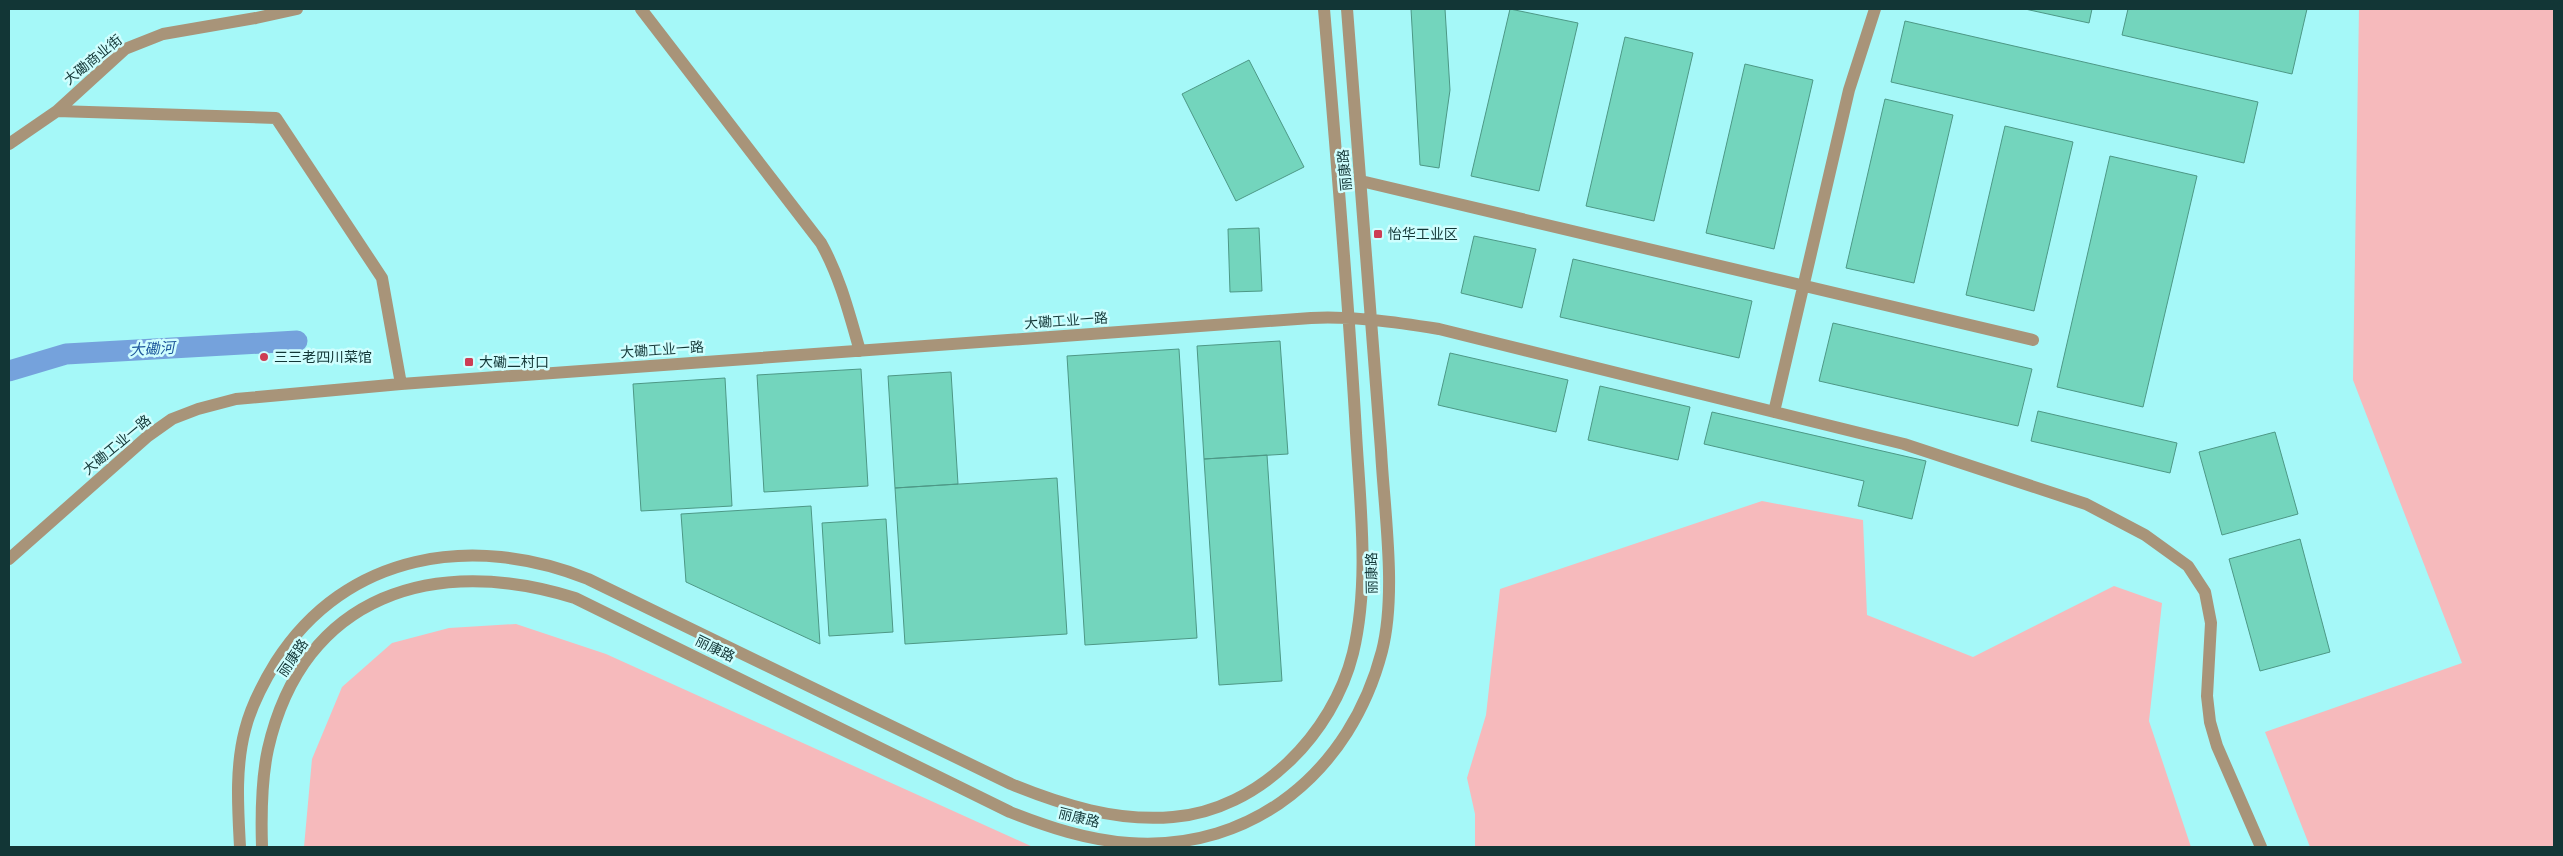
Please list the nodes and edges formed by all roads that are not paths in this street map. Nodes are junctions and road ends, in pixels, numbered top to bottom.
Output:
1 (298, 9) edge
2 (641, 9) edge
3 (1324, 9) edge
4 (1347, 9) edge
5 (1875, 9) edge
6 (56, 111) junction
7 (9, 144) edge
8 (1361, 181) junction
9 (1803, 285) junction
10 (1349, 317) junction
11 (1372, 318) junction
12 (2033, 340) dead end
13 (860, 351) junction
14 (401, 384) junction
15 (1774, 412) junction
16 (9, 559) edge
17 (240, 847) edge
18 (262, 847) edge
19 (2261, 847) edge

1 - 6 street, 大磡商业街
2 - 13 street
3 - 10 street, 丽康路
4 - 8 street, 丽康路
5 - 9 street
6 - 7 street, 大磡商业街
6 - 14 street
8 - 9 street
8 - 11 street, 丽康路
9 - 12 street
9 - 15 street
10 - 11 street, 大磡工业一路
10 - 13 street, 大磡工业一路
10 - 17 street, 丽康路
11 - 15 street, 大磡工业一路
11 - 18 street, 丽康路
13 - 14 street, 大磡工业一路
14 - 16 street, 大磡工业一路
15 - 19 street, 大磡工业一路

